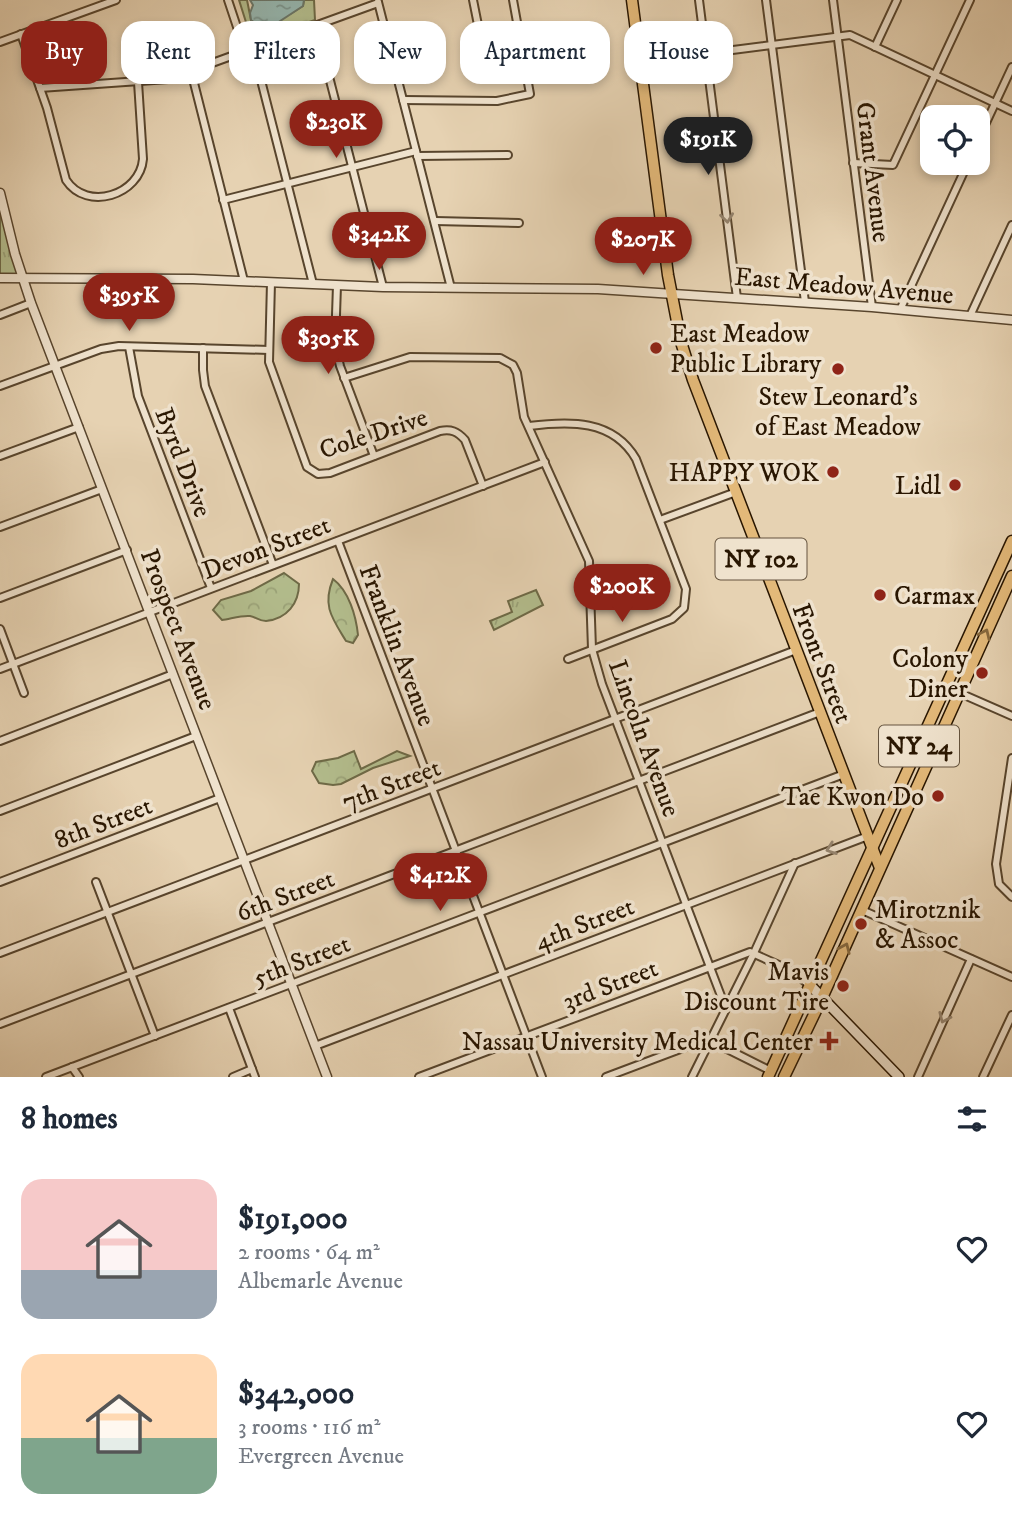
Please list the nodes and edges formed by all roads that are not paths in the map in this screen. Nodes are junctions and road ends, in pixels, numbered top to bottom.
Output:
1 (116, 0) edge
2 (228, 0) edge
3 (473, 0) edge
4 (513, 0) edge
5 (632, 0) edge
6 (699, 0) edge
7 (766, 0) edge
8 (832, 0) edge
9 (897, 0) edge
10 (970, 0) edge
11 (378, 2) edge
12 (57, 21) edge
13 (235, 21) edge
14 (329, 21) edge
15 (477, 21) edge
16 (634, 21) edge
17 (702, 21) edge
18 (21, 34) edge
19 (837, 36) junction
20 (0, 42) edge
21 (771, 45) junction
22 (875, 47) junction
23 (733, 50) edge
24 (1012, 67) edge
25 (935, 75) junction
26 (121, 83) edge
27 (39, 84) edge
28 (138, 84) edge
29 (194, 84) edge
30 (262, 84) edge
31 (331, 84) edge
32 (642, 84) edge
33 (710, 84) edge
34 (40, 88) junction
35 (403, 100) junction
36 (995, 103) junction
37 (1012, 111) edge
38 (990, 114) edge
39 (416, 153) junction
40 (508, 155) dead end
41 (853, 163) junction
42 (352, 167) junction
43 (962, 175) edge
44 (288, 184) junction
45 (0, 192) edge
46 (223, 200) junction
47 (435, 221) junction
48 (519, 223) dead end
49 (1012, 225) edge
50 (22, 277) junction
51 (0, 278) edge
52 (244, 281) junction
53 (271, 282) junction
54 (313, 284) junction
55 (337, 285) junction
56 (383, 287) junction
57 (451, 288) junction
58 (671, 292) junction
59 (737, 298) junction
60 (805, 302) junction
61 (32, 303) junction
62 (872, 307) junction
63 (900, 310) junction
64 (0, 315) edge
65 (970, 316) junction
66 (1012, 320) edge
67 (129, 347) junction
68 (203, 348) junction
69 (269, 350) junction
70 (55, 365) junction
71 (344, 378) junction
72 (0, 386) edge
73 (79, 426) junction
74 (529, 426) junction
75 (0, 456) edge
76 (374, 456) junction
77 (545, 462) junction
78 (483, 485) junction
79 (102, 489) junction
80 (736, 492) junction
81 (660, 520) junction
82 (0, 527) edge
83 (338, 541) junction
84 (1012, 541) edge
85 (127, 550) junction
86 (273, 565) junction
87 (1012, 576) edge
88 (211, 589) junction
89 (0, 598) edge
90 (150, 612) junction
91 (0, 629) edge
92 (592, 649) junction
93 (796, 650) junction
94 (568, 659) dead end
95 (13, 664) junction
96 (0, 669) edge
97 (173, 674) junction
98 (946, 687) junction
99 (24, 693) dead end
100 (958, 693) junction
101 (820, 712) junction
102 (1012, 716) edge
103 (615, 719) junction
104 (196, 736) junction
105 (0, 741) edge
106 (1012, 758) edge
107 (844, 774) junction
108 (639, 781) junction
109 (432, 789) junction
110 (220, 799) junction
111 (0, 811) edge
112 (867, 836) junction
113 (663, 843) junction
114 (873, 849) junction
115 (456, 850) junction
116 (244, 860) junction
117 (795, 863) junction
118 (880, 869) junction
119 (0, 882) edge
120 (96, 882) dead end
121 (1012, 897) edge
122 (686, 905) junction
123 (862, 909) junction
124 (108, 912) junction
125 (479, 913) junction
126 (267, 922) junction
127 (0, 953) edge
128 (754, 953) junction
129 (971, 959) junction
130 (710, 967) junction
131 (131, 974) junction
132 (503, 975) junction
133 (1012, 977) edge
134 (291, 984) junction
135 (811, 986) junction
136 (822, 998) junction
137 (229, 1008) junction
138 (726, 1009) junction
139 (1012, 1015) edge
140 (0, 1024) edge
141 (155, 1035) junction
142 (526, 1036) junction
143 (710, 1041) junction
144 (315, 1046) junction
145 (72, 1067) junction
146 (254, 1073) edge
147 (769, 1074) edge
148 (46, 1077) edge
149 (79, 1077) edge
150 (233, 1077) edge
151 (327, 1077) edge
152 (419, 1077) edge
153 (542, 1077) edge
154 (606, 1077) edge
155 (692, 1077) edge
156 (784, 1077) edge
157 (899, 1077) edge
158 (918, 1077) edge
159 (984, 1077) edge

1 - 12 street
2 - 13 street
3 - 15 street
4 - 35 street
5 - 16 main road, Front Street / NY 102
6 - 17 street
7 - 21 street
8 - 19 street, Grant Avenue
9 - 22 street
10 - 25 street
11 - 14 street
11 - 35 street
18 - 20 street
19 - 21 street
19 - 22 street
19 - 41 street, Grant Avenue
21 - 23 street
21 - 60 street
22 - 25 street
24 - 36 street
25 - 36 street
25 - 41 street
26 - 34 street
27 - 34 street
28 - 34 street
29 - 46 street
30 - 44 street
31 - 42 street
32 - 58 main road, Front Street / NY 102
33 -> 59 street
35 - 39 street
36 - 37 street
36 - 38 street
39 - 40 street
39 - 42 street
39 - 47 street
41 - 62 street, Grant Avenue
42 - 44 street
42 - 56 street
43 - 63 street
44 - 46 street
44 - 54 street
45 - 50 street, Prospect Avenue
46 - 52 street
47 - 48 street
47 - 57 street
49 - 65 street
50 - 51 street, East Meadow Avenue
50 - 52 street, East Meadow Avenue
50 - 61 street, Prospect Avenue
52 - 53 street, East Meadow Avenue
53 - 54 street, East Meadow Avenue
53 - 69 street, Cole Drive
54 - 55 street, East Meadow Avenue
55 - 56 street, East Meadow Avenue
55 - 71 street
56 - 57 street, East Meadow Avenue
57 - 58 street, East Meadow Avenue
58 - 59 street, East Meadow Avenue
58 - 80 main road, Front Street / NY 102
59 - 60 street, East Meadow Avenue
60 - 62 street, East Meadow Avenue
61 - 64 street
61 - 70 street, Prospect Avenue
62 - 63 street, East Meadow Avenue
63 - 65 street, East Meadow Avenue
65 - 66 street, East Meadow Avenue
67 - 68 street
67 - 70 street
67 - 88 street, Byrd Drive
68 - 69 street
68 - 86 street
69 - 76 street, Cole Drive
70 - 72 street
70 - 73 street, Prospect Avenue
71 - 74 street, Lincoln Avenue
71 - 76 street
73 - 75 street
73 - 79 street, Prospect Avenue
74 - 77 street, Lincoln Avenue
74 - 81 street
76 - 78 street, Cole Drive
77 - 78 street, Devon Street
77 - 92 street, Lincoln Avenue
78 - 83 street, Devon Street
79 - 82 street
79 - 85 street, Prospect Avenue
80 - 81 street
80 - 93 main road, Front Street / NY 102
81 - 92 street
83 - 86 street, Devon Street
83 - 109 street, Franklin Avenue
84 - 98 main road, NY 24
85 - 89 street
85 - 90 street, Prospect Avenue
86 - 88 street, Devon Street
100 -> 87 main road, NY 24
88 - 90 street, Devon Street
90 - 95 street, Devon Street
90 - 97 street, Prospect Avenue
91 - 95 street
92 - 94 street
92 - 103 street, Lincoln Avenue
93 - 101 main road, Front Street / NY 102
93 - 103 street, 7th Street
95 - 96 street, Devon Street
95 - 99 street
97 - 104 street, Prospect Avenue
97 - 105 street
98 - 100 street
98 - 114 main road, NY 24
100 - 102 street
100 - 118 main road, NY 24
101 - 107 main road, Front Street / NY 102
101 - 108 street, 6th Street
103 - 108 street, Lincoln Avenue
103 - 109 street, 7th Street
104 - 110 street, Prospect Avenue
104 - 111 street
106 - 121 street
107 - 112 main road, Front Street / NY 102
107 - 113 street, 5th Street
108 - 113 street, Lincoln Avenue
108 - 115 street, 6th Street
109 - 115 street, Franklin Avenue
109 - 116 street, 7th Street
110 - 116 street, Prospect Avenue
110 - 119 street, 8th Street
112 - 114 main road, Front Street / NY 102
112 -> 117 street, 4th Street
113 - 122 street, Lincoln Avenue
113 - 125 street, 5th Street
114 - 118 main road, Front Street
114 - 135 main road, NY 24
115 - 125 street, Franklin Avenue
115 - 126 street, 6th Street
116 - 124 street, 7th Street
116 - 126 street, Prospect Avenue
117 - 122 street, 4th Street
117 - 128 street
118 - 123 main road, NY 24
120 - 124 street
122 - 130 street, Lincoln Avenue
122 - 132 street, 4th Street
123 - 129 street
136 -> 123 main road, NY 24
124 - 127 street, 7th Street
124 - 131 street
125 - 132 street, Franklin Avenue
125 - 134 street, 5th Street
126 - 131 street, 6th Street
126 - 134 street, Prospect Avenue
128 - 130 street, 3rd Street
128 - 135 street
128 - 138 street
129 - 133 street
129 -> 158 street
130 - 138 street, Lincoln Avenue
130 - 142 street, 3rd Street
131 - 140 street, 6th Street
131 - 141 street
132 - 142 street, Franklin Avenue
132 - 144 street, 4th Street
134 - 137 street, 5th Street
134 - 144 street, Prospect Avenue
135 - 136 main road
135 - 147 main road, NY 24
136 - 156 main road, NY 24
136 - 157 main road
137 - 141 street, 5th Street
137 - 146 street
138 - 143 street
139 - 159 street
141 - 145 street, 5th Street
142 - 152 street, 3rd Street
142 - 153 street, Franklin Avenue
143 - 147 street
143 - 154 street
143 - 155 street
144 - 151 street, Prospect Avenue
145 - 148 street, 5th Street
145 - 149 street
146 - 150 street

